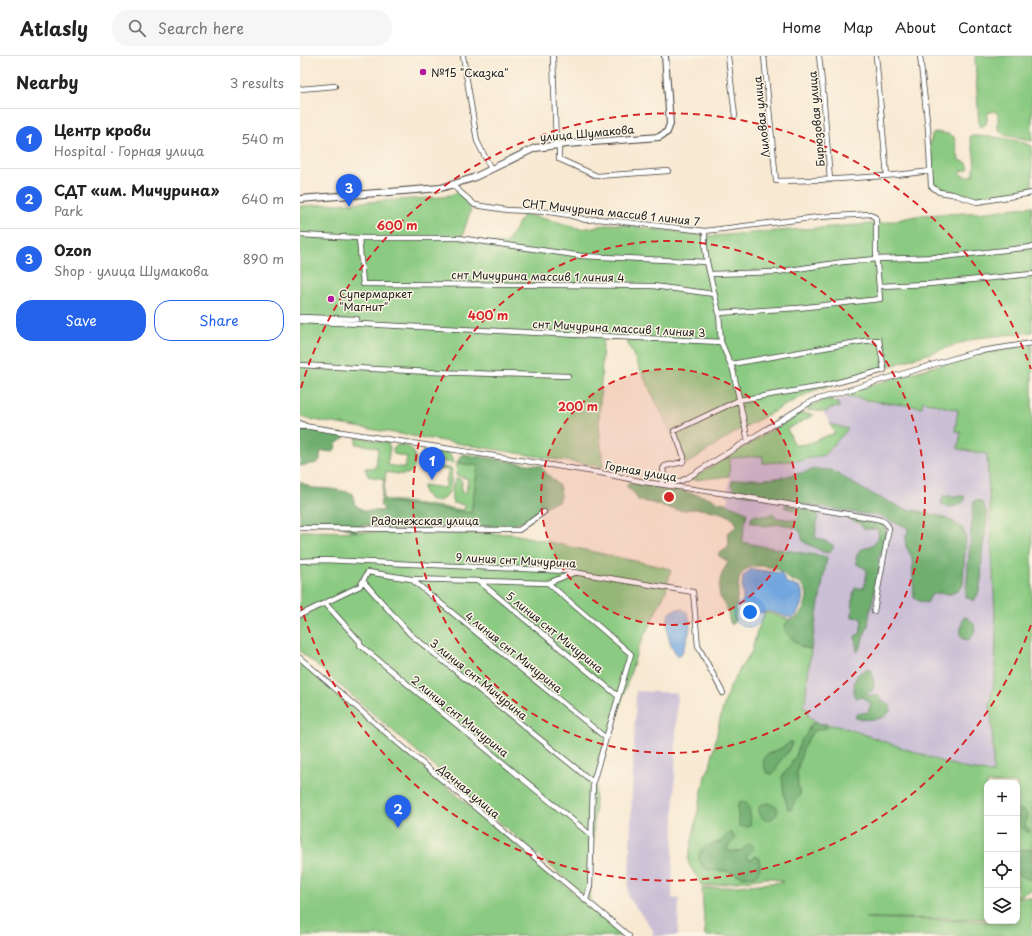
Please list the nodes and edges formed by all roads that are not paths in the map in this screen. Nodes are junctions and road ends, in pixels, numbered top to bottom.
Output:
1 (463, 56) edge
2 (553, 56) edge
3 (665, 56) edge
4 (728, 56) edge
5 (764, 56) edge
6 (819, 56) edge
7 (876, 56) edge
8 (920, 56) edge
9 (335, 86) dead end
10 (300, 88) edge
11 (735, 116) dead end
12 (558, 145) junction
13 (491, 169) junction
14 (668, 171) dead end
15 (930, 171) junction
16 (887, 176) junction
17 (830, 180) junction
18 (452, 185) junction
19 (1032, 193) edge
20 (300, 199) edge
21 (704, 231) junction
22 (300, 235) edge
23 (359, 238) junction
24 (1032, 247) edge
25 (877, 259) junction
26 (707, 262) junction
27 (710, 274) junction
28 (1032, 274) edge
29 (879, 286) junction
30 (714, 294) junction
31 (719, 313) junction
32 (300, 317) edge
33 (357, 319) dead end
34 (300, 321) edge
35 (720, 342) junction
36 (1032, 343) edge
37 (731, 364) junction
38 (300, 365) edge
39 (568, 376) dead end
40 (739, 400) junction
41 (301, 425) edge
42 (748, 442) junction
43 (661, 484) junction
44 (544, 512) dead end
45 (300, 528) edge
46 (300, 561) edge
47 (576, 572) junction
48 (411, 579) junction
49 (363, 581) junction
50 (480, 582) junction
51 (548, 583) junction
52 (325, 603) junction
53 (874, 611) dead end
54 (300, 615) edge
55 (300, 658) edge
56 (723, 693) dead end
57 (618, 696) junction
58 (606, 738) junction
59 (593, 782) junction
60 (592, 836) junction
61 (586, 900) junction
62 (629, 936) edge

1 - 13 street
2 - 12 street
3 - 12 street, улица Шумакова
4 - 11 street
5 - 17 street, Лиловая улица
6 - 17 street, Бирюзовая улица
7 - 16 street
8 - 15 street
9 - 10 street
12 - 13 street, улица Шумакова
12 - 14 street
13 - 18 street, улица Шумакова
15 - 16 street
15 - 19 street
16 - 17 street
18 - 20 street, улица Шумакова
18 - 21 street, СНТ Мичурина массив 1 линия 7
21 - 25 street, СНТ Мичурина массив 1 линия 7
21 - 26 street
22 - 23 street
23 - 26 street
23 - 30 street, снт Мичурина массив 1 линия 4
24 - 25 street
25 - 27 street
25 - 29 street
26 - 27 street
27 - 30 street
28 - 29 street
29 - 31 street
30 - 31 street
31 - 35 street
32 - 33 street
34 - 35 street, снт Мичурина массив 1 линия 3
35 - 37 street
36 - 42 street
37 - 40 street
37 - 40 street
38 - 39 street
40 - 42 street
40 - 43 street
41 - 43 street, Горная улица
42 - 43 street
43 - 53 street, Горная улица
44 - 45 street, Радонежская улица
46 - 47 street, 9 линия снт Мичурина
47 - 51 street
47 - 56 street, 9 линия снт Мичурина
48 - 49 street
48 - 50 street
48 - 58 street, 4 линия снт Мичурина
49 - 52 street
49 - 59 street, 3 линия снт Мичурина
50 - 51 street
50 - 57 street, 5 линия снт Мичурина
51 - 57 street
52 - 54 street
52 - 60 street, 2 линия снт Мичурина
55 - 61 street, Дачная улица
57 - 58 street
58 - 59 street
59 - 60 street
60 - 61 street
61 - 62 street, Дачная улица

